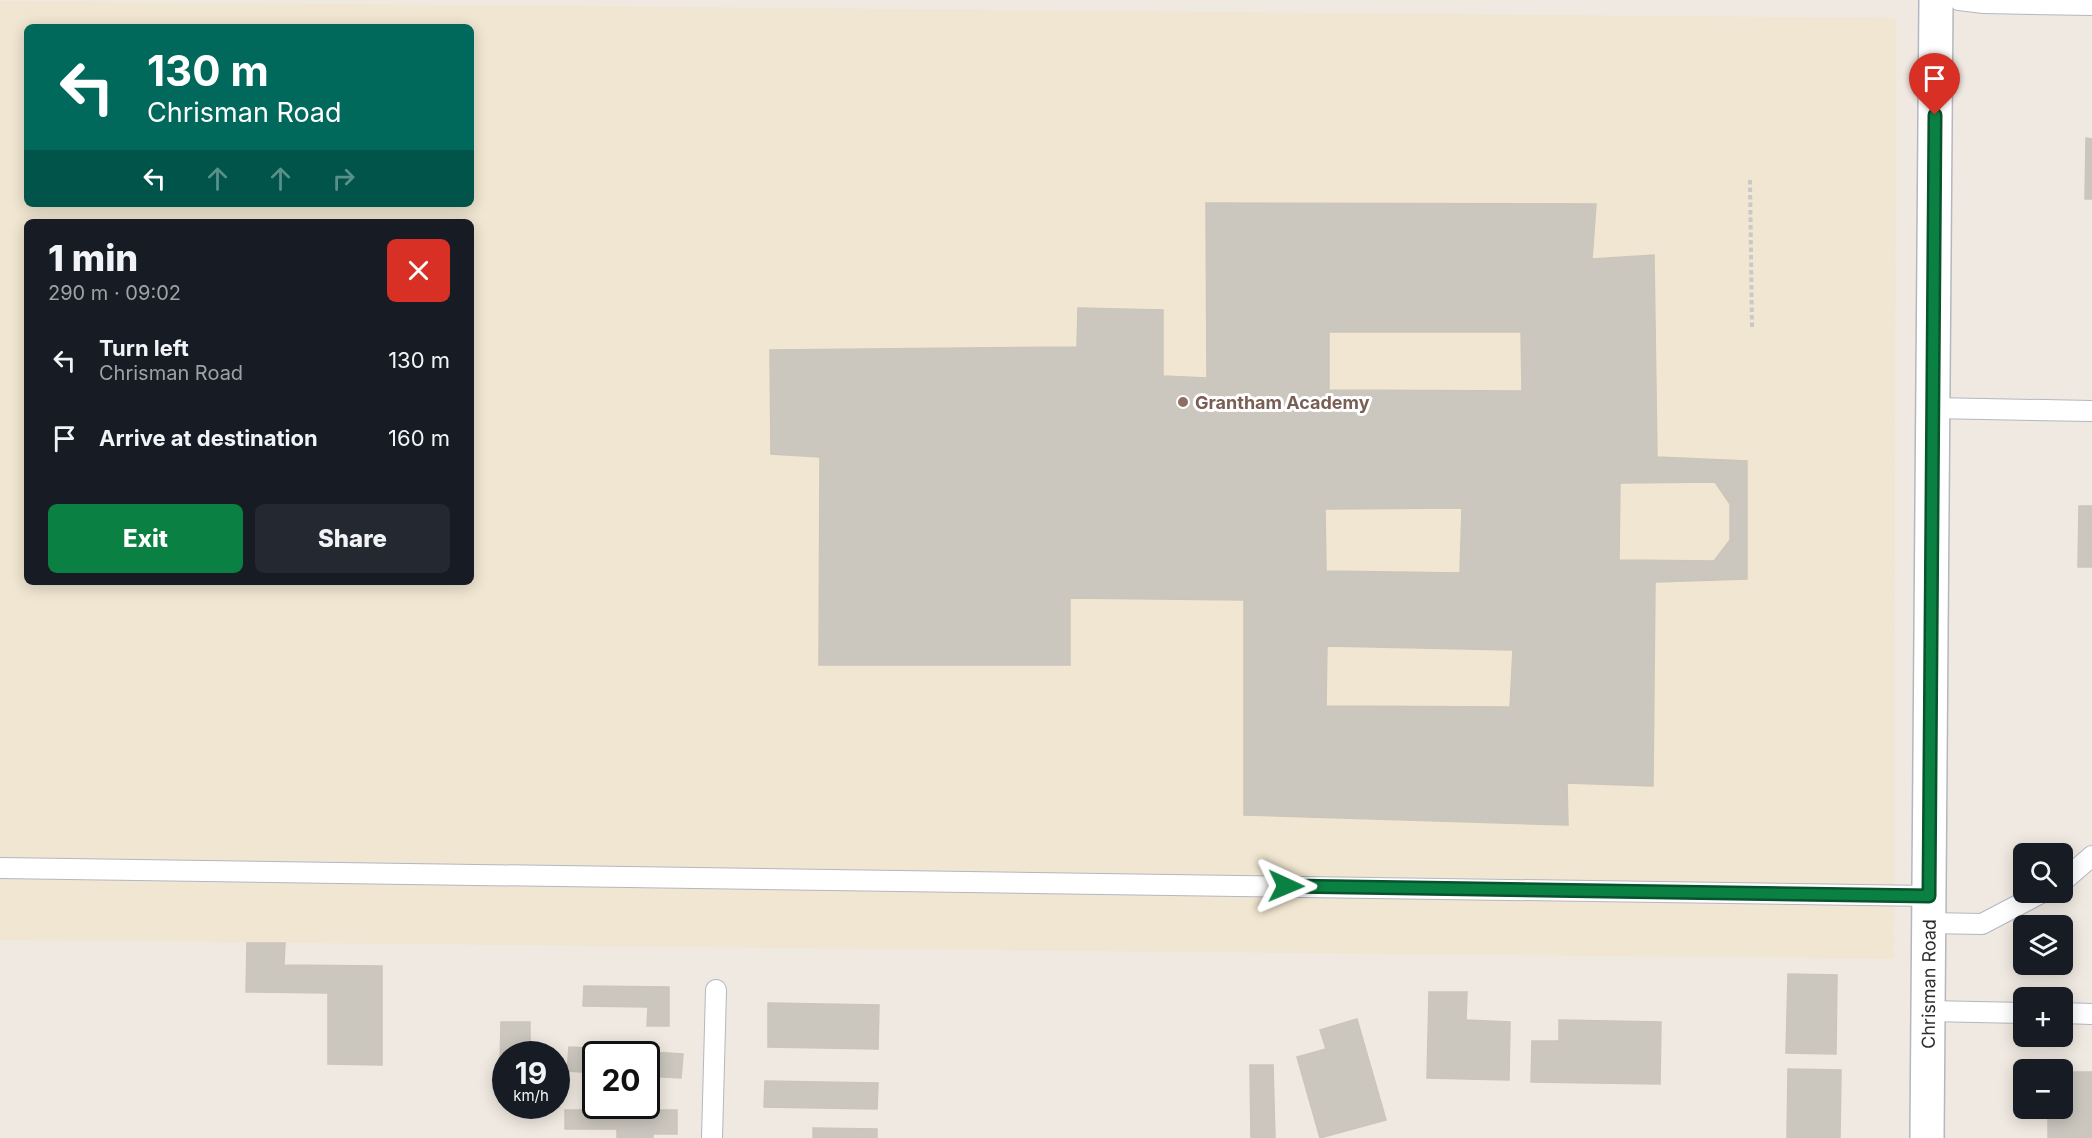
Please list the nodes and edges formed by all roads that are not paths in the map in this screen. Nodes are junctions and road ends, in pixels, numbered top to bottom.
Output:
1 (1936, 0) edge
2 (1959, 0) edge
3 (2092, 5) edge
4 (1932, 408) junction
5 (2092, 411) edge
6 (2092, 856) edge
7 (0, 867) edge
8 (2073, 872) edge
9 (2022, 903) edge
10 (1929, 910) junction
11 (716, 990) dead end
12 (1928, 1011) junction
13 (2013, 1013) edge
14 (2073, 1013) edge
15 (2092, 1014) edge
16 (712, 1138) edge
17 (1927, 1138) edge

1 - 4 street, Chrisman Road
2 - 3 lane
4 - 5 lane
4 - 10 street, Chrisman Road
6 - 8 lane
7 - 10 lane
9 - 10 lane
10 - 12 street, Chrisman Road
11 - 16 lane
12 - 13 lane
12 - 17 street, Chrisman Road
14 - 15 lane

